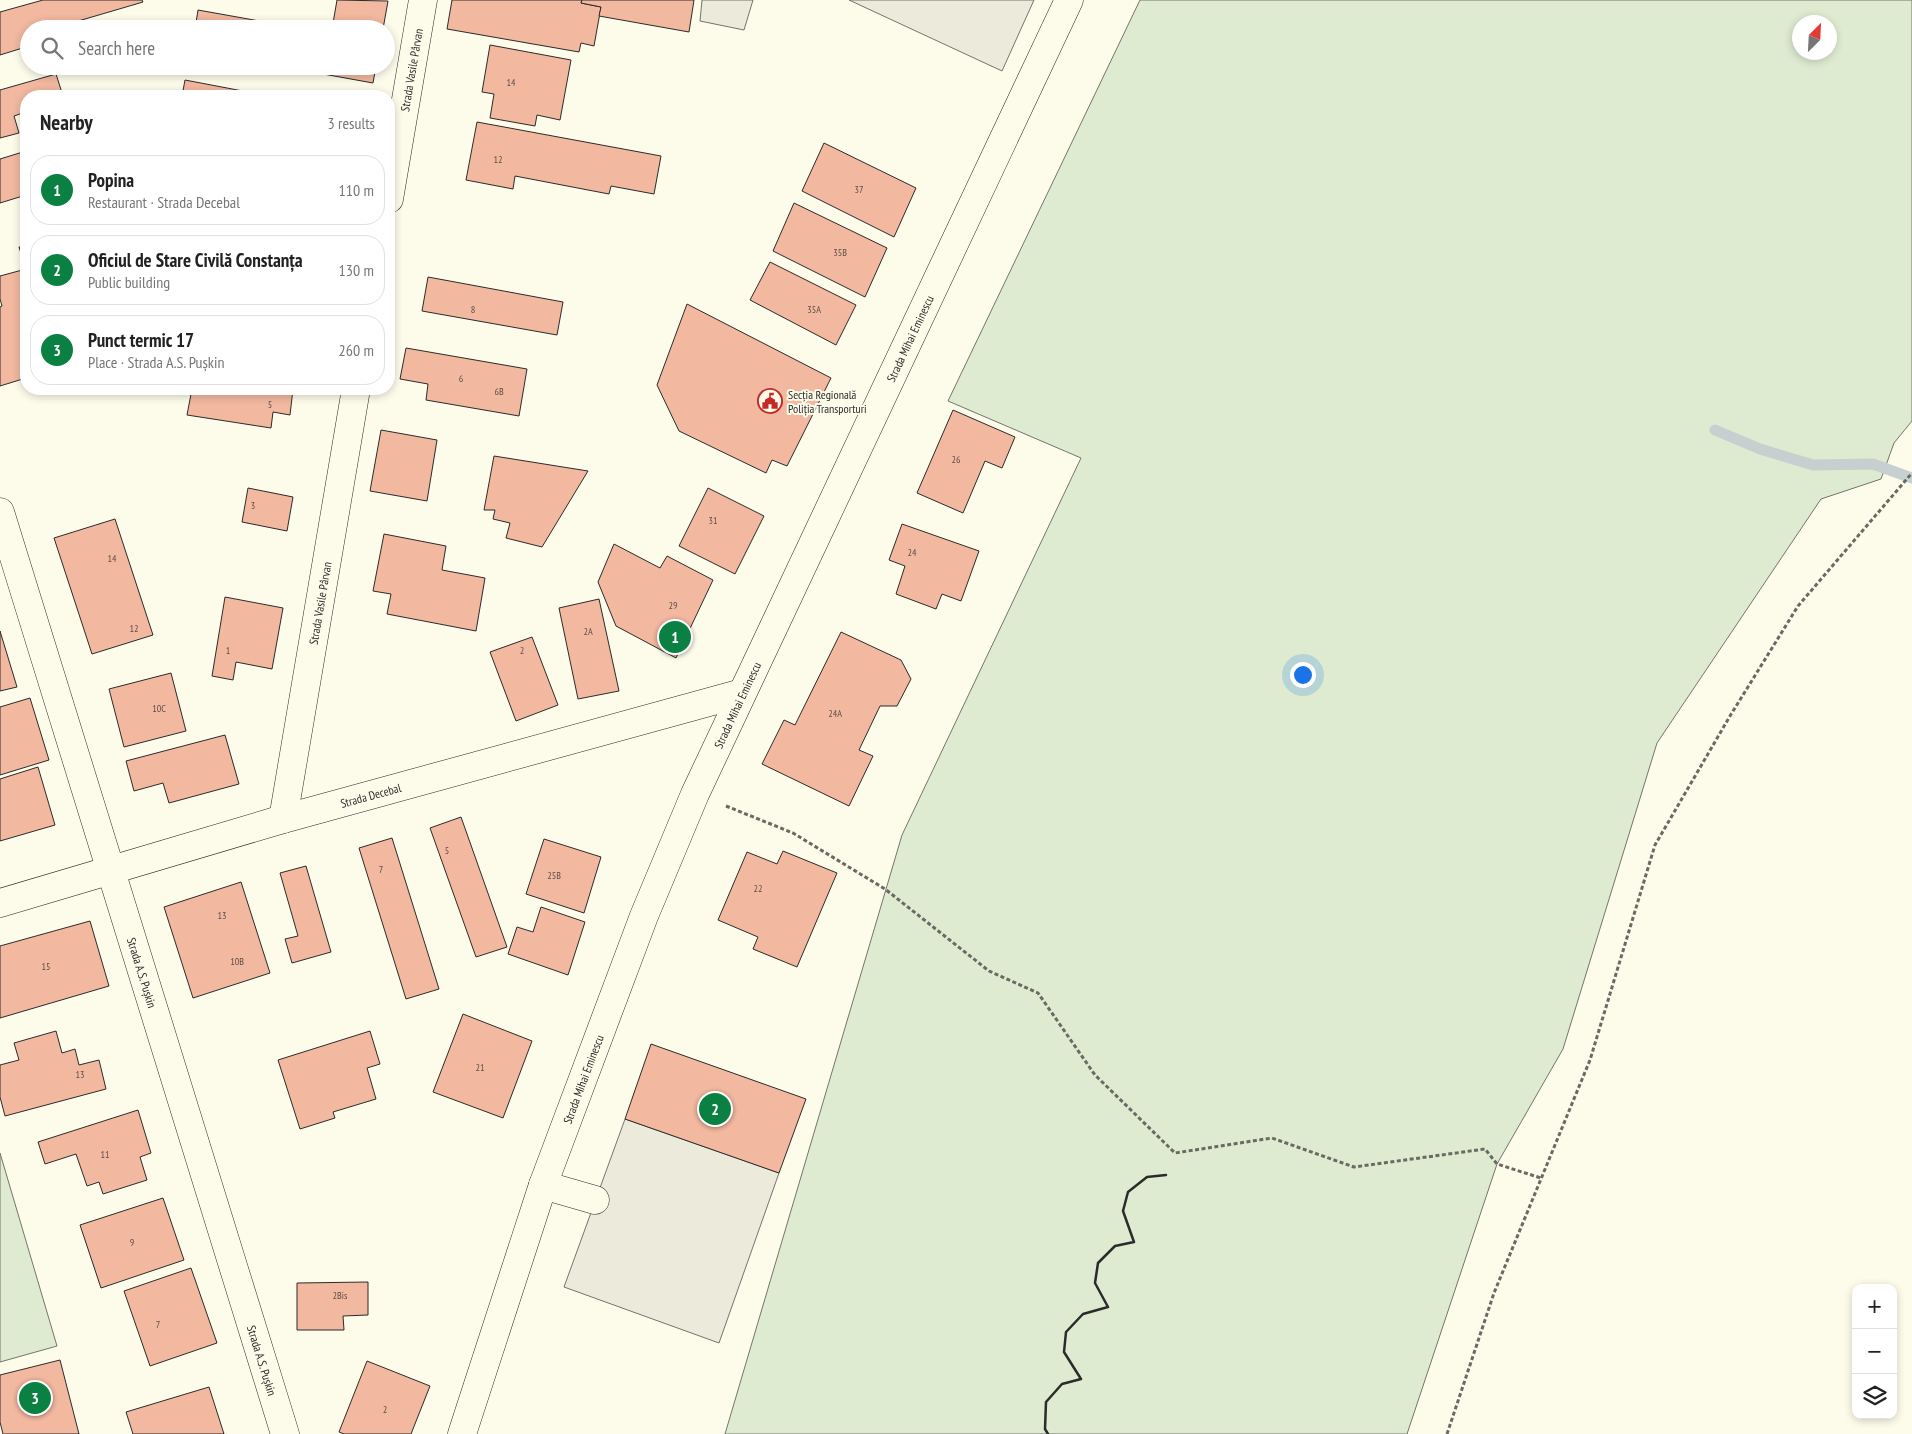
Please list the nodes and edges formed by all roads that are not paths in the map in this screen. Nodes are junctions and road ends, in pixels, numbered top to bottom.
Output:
1 (423, 0) edge
2 (1069, 0) edge
3 (395, 164) edge
4 (355, 395) edge
5 (0, 512) edge
6 (742, 693) junction
7 (283, 819) junction
8 (111, 870) junction
9 (0, 903) edge
10 (543, 1185) junction
11 (595, 1200) dead end
12 (285, 1434) edge
13 (462, 1434) edge

1 - 3 street, Strada Vasile Pârvan
2 - 6 street, Strada Mihai Eminescu
4 - 7 street, Strada Vasile Pârvan
5 - 8 street, Strada A.S. Pușkin
6 - 7 street, Strada Decebal
6 - 10 street, Strada Mihai Eminescu
7 - 8 street, Strada Decebal
8 - 9 street, Strada Decebal
8 - 12 street, Strada A.S. Pușkin
10 - 11 street
10 - 13 street, Strada Mihai Eminescu

